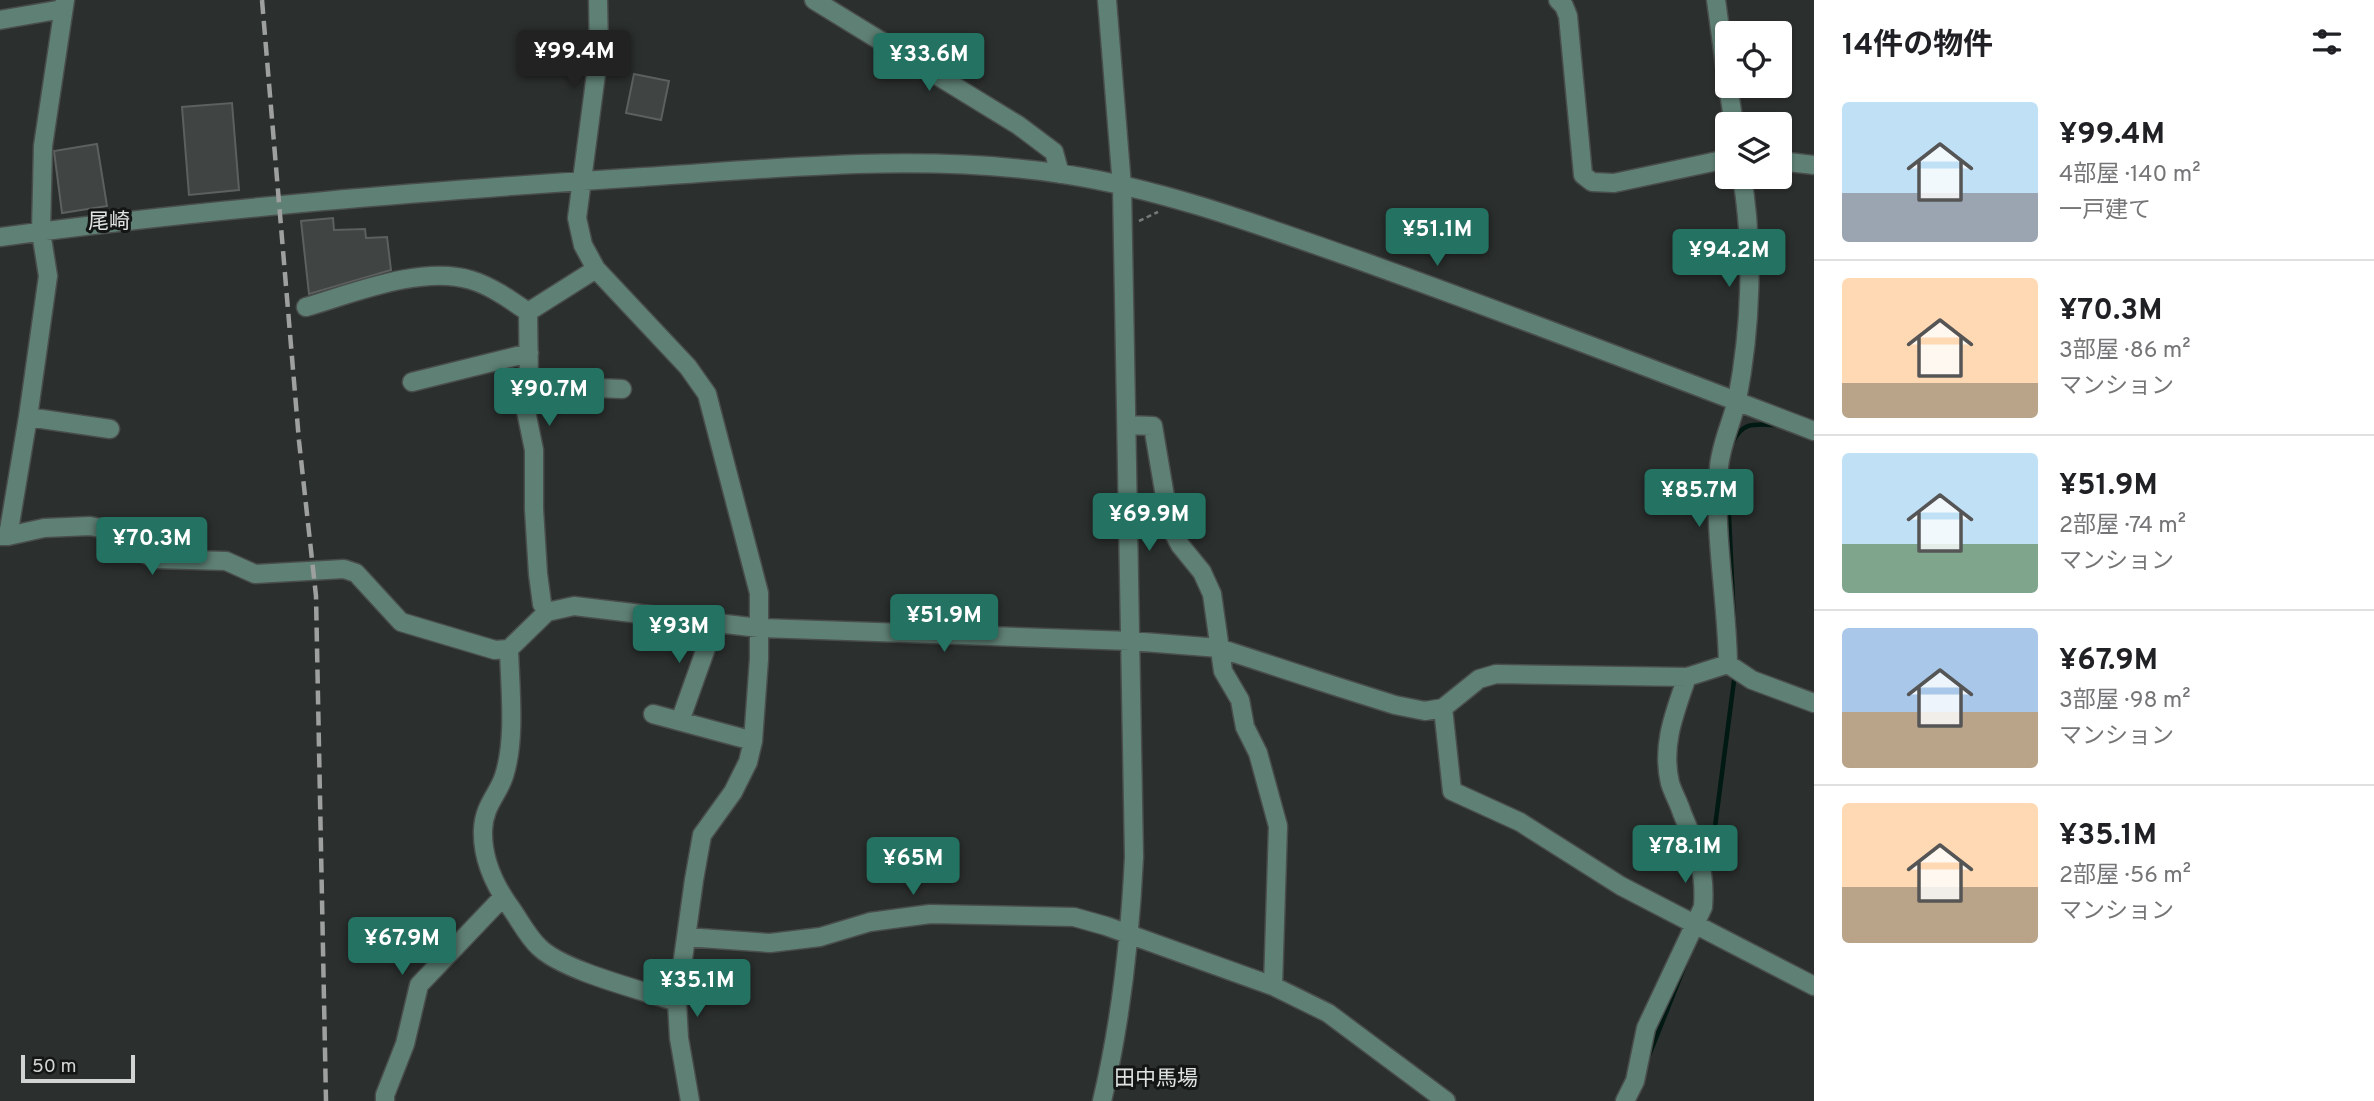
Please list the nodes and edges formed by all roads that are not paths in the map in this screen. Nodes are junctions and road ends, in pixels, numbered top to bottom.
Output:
1 (598, 0) edge
2 (814, 0) edge
3 (1107, 0) edge
4 (1558, 0) edge
5 (1716, 0) edge
6 (64, 4) edge
7 (0, 20) edge
8 (1719, 21) edge
9 (1715, 162) edge
10 (1792, 162) edge
11 (1814, 165) edge
12 (1060, 174) junction
13 (580, 181) junction
14 (1122, 186) junction
15 (1744, 189) edge
16 (41, 232) junction
17 (0, 237) edge
18 (596, 269) junction
19 (306, 307) dead end
20 (528, 312) junction
21 (528, 353) junction
22 (412, 382) dead end
23 (529, 385) junction
24 (622, 389) dead end
25 (1737, 401) junction
26 (28, 417) junction
27 (1127, 425) junction
28 (110, 429) dead end
29 (1814, 431) edge
30 (4, 536) edge
31 (547, 612) junction
32 (715, 623) junction
33 (758, 628) junction
34 (1131, 641) junction
35 (1219, 648) junction
36 (509, 649) junction
37 (1728, 664) junction
38 (1687, 677) junction
39 (1814, 703) edge
40 (1443, 708) junction
41 (653, 714) dead end
42 (680, 721) junction
43 (753, 741) junction
44 (503, 897) junction
45 (1695, 924) junction
46 (1130, 936) junction
47 (685, 937) junction
48 (1273, 986) junction
49 (1814, 986) edge
50 (677, 1002) junction
51 (385, 1101) edge
52 (690, 1101) edge
53 (1102, 1101) edge
54 (1447, 1101) edge
55 (1625, 1101) edge

1 - 13 street
2 - 12 street
3 - 14 street
4 - 9 street
5 - 8 street
6 - 7 street
6 - 16 street
10 - 11 street
12 - 13 street
12 - 14 street
13 - 16 street
13 - 18 street
14 - 25 street
14 - 27 street
15 - 25 street
16 - 17 street
16 - 26 street
18 - 20 street
18 - 33 street
19 - 20 street
20 - 21 street
21 - 22 street
21 - 23 street
23 - 24 street
23 - 31 street
25 - 29 street
25 - 37 street
26 - 28 street
26 - 30 street
27 - 34 street
27 - 35 street
30 - 36 street
31 - 32 street
31 - 36 street
32 - 33 street
32 - 42 street
33 - 34 street
33 - 43 street
34 - 35 street
34 - 46 street
35 - 40 street
35 - 48 street
36 - 44 street
37 - 38 street
37 - 39 street
38 - 40 street
38 - 45 street
40 - 45 street
41 - 42 street
42 - 43 street
43 - 47 street
44 - 50 street
44 - 51 street
45 - 49 street
45 - 55 street
46 - 47 street
46 - 48 street
46 - 53 street
47 - 50 street
48 - 54 street
50 - 52 street

